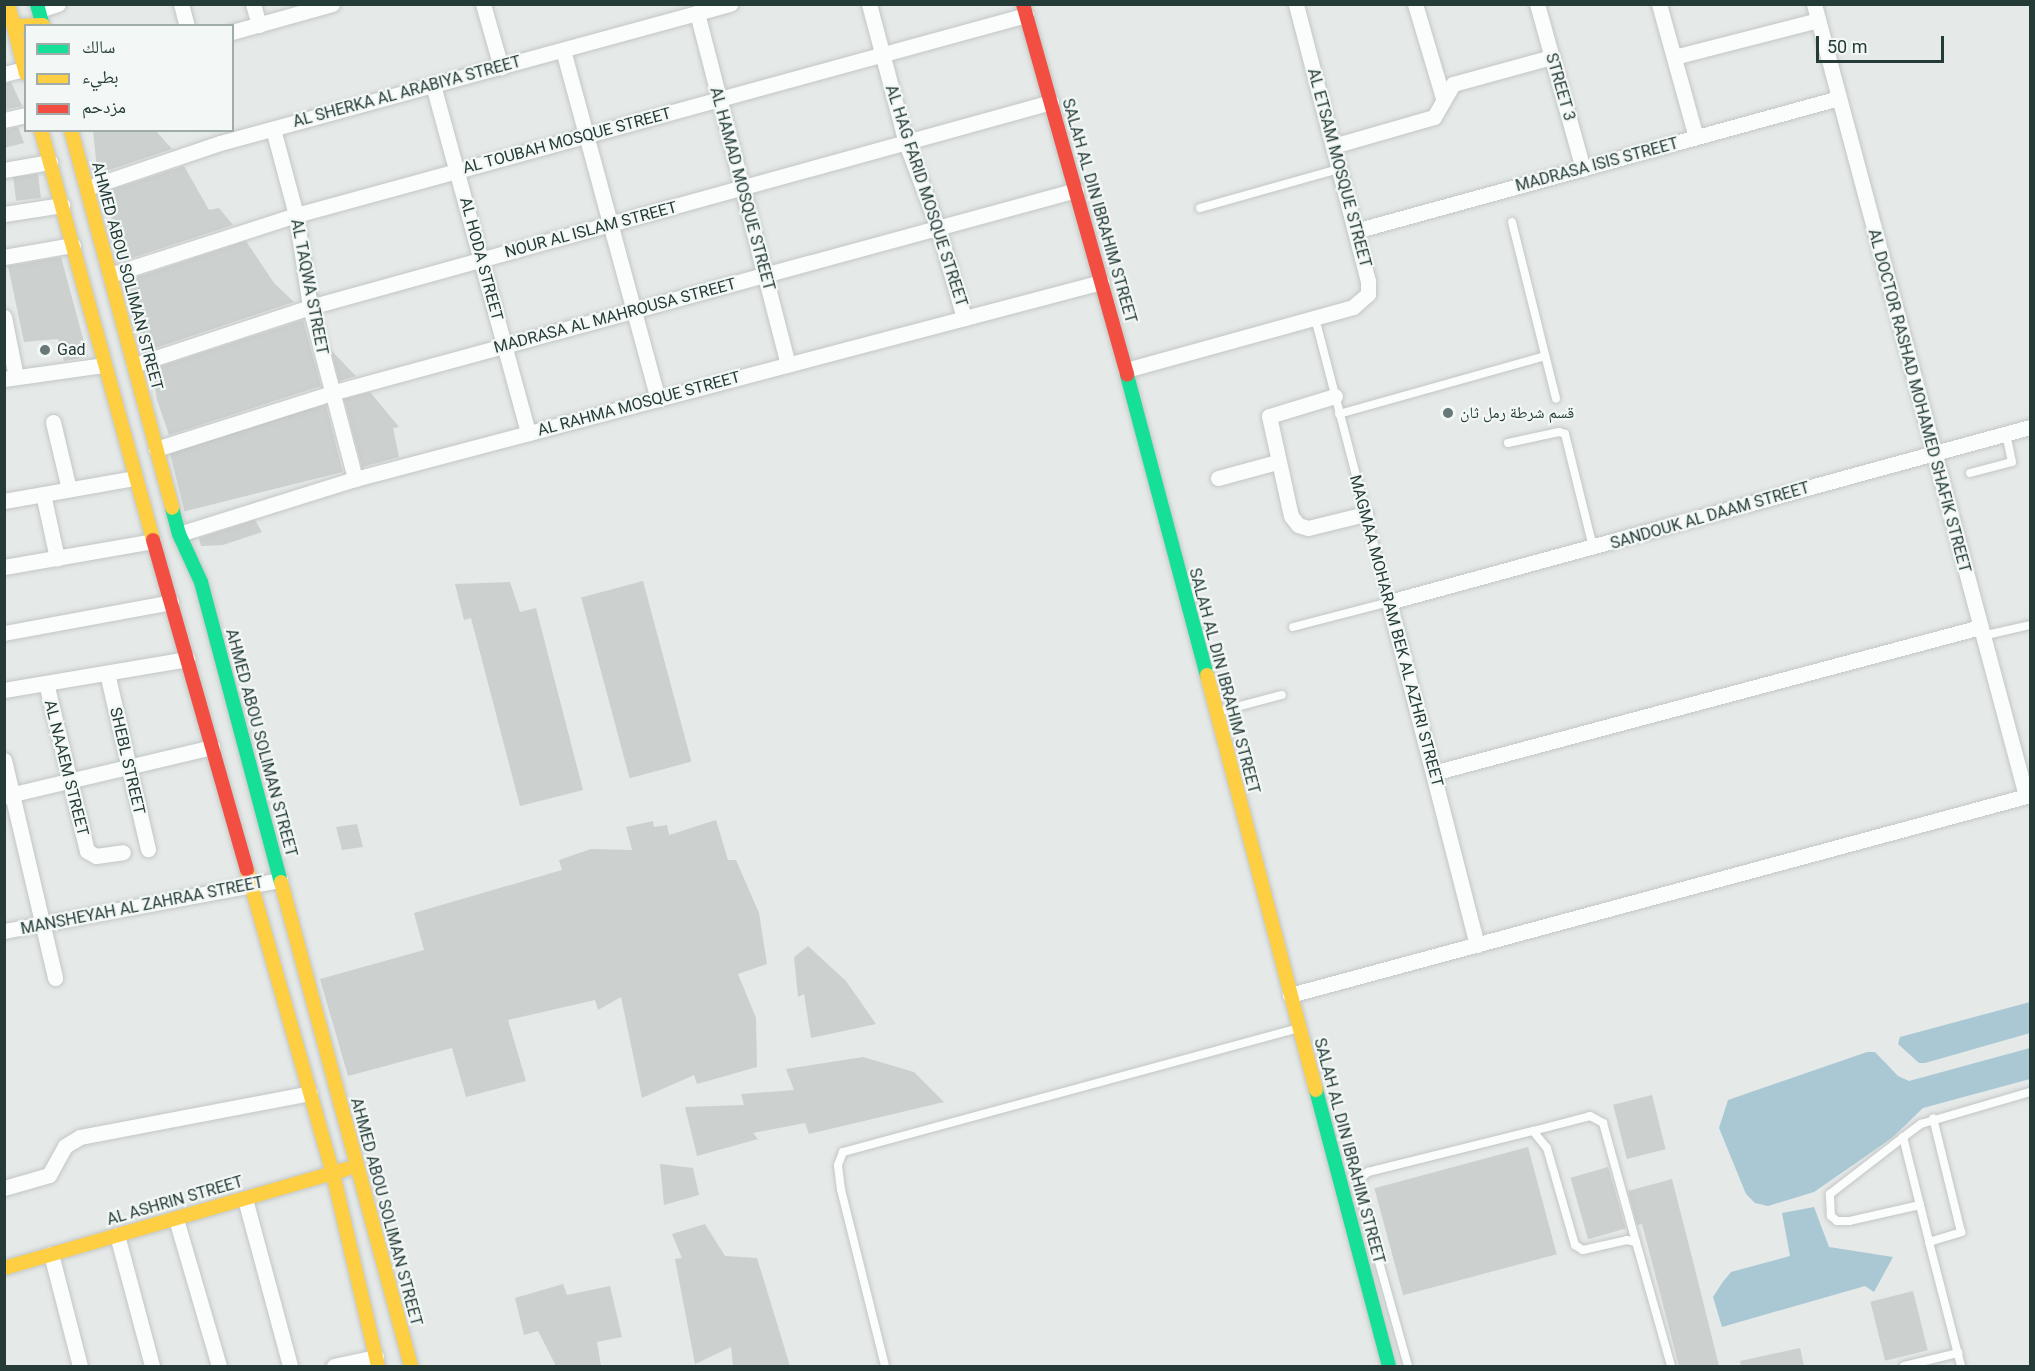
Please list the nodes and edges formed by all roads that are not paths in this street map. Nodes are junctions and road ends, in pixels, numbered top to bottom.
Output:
1 (8, 4) edge
2 (58, 4) edge
3 (181, 4) edge
4 (253, 4) edge
5 (483, 4) edge
6 (730, 4) edge
7 (869, 4) edge
8 (1296, 4) edge
9 (1415, 4) edge
10 (1537, 4) edge
11 (1659, 4) edge
12 (1814, 4) edge
13 (328, 5) edge
14 (706, 9) edge
15 (1025, 10) edge
16 (41, 16) edge
17 (1818, 20) junction
18 (186, 24) edge
19 (259, 25) junction
20 (14, 26) junction
21 (234, 31) edge
22 (563, 50) junction
23 (882, 54) junction
24 (1552, 57) junction
25 (1674, 57) junction
26 (24, 67) edge
27 (501, 67) junction
28 (24, 71) edge
29 (4, 74) edge
30 (433, 85) junction
31 (1443, 98) junction
32 (1839, 98) junction
33 (719, 99) junction
34 (1051, 102) junction
35 (24, 115) edge
36 (4, 120) edge
37 (273, 129) junction
38 (42, 132) edge
39 (72, 132) edge
40 (587, 135) junction
41 (218, 137) edge
42 (1696, 137) junction
43 (906, 143) junction
44 (1333, 146) junction
45 (50, 162) junction
46 (1339, 169) junction
47 (1583, 169) junction
48 (4, 170) edge
49 (456, 171) junction
50 (87, 188) junction
51 (742, 188) junction
52 (1076, 190) junction
53 (62, 205) junction
54 (1200, 208) dead end
55 (4, 214) edge
56 (296, 215) junction
57 (1512, 222) dead end
58 (611, 224) junction
59 (938, 228) junction
60 (1356, 231) junction
61 (73, 244) junction
62 (4, 257) edge
63 (481, 260) junction
64 (110, 275) junction
65 (765, 275) junction
66 (1101, 282) junction
67 (115, 292) junction
68 (86, 293) junction
69 (310, 307) junction
70 (634, 311) junction
71 (4, 317) edge
72 (964, 318) junction
73 (1314, 318) junction
74 (504, 346) junction
75 (1545, 356) junction
76 (788, 364) junction
77 (103, 365) junction
78 (134, 365) junction
79 (1126, 370) junction
80 (10, 378) edge
81 (331, 393) junction
82 (1335, 396) junction
83 (658, 399) junction
84 (1556, 399) dead end
85 (1340, 414) junction
86 (53, 422) dead end
87 (2031, 428) edge
88 (528, 433) junction
89 (2006, 434) junction
90 (1508, 443) dead end
91 (156, 450) junction
92 (1932, 454) junction
93 (1277, 462) junction
94 (1970, 473) dead end
95 (135, 478) junction
96 (1218, 478) dead end
97 (355, 479) junction
98 (69, 489) junction
99 (43, 494) junction
100 (4, 501) edge
101 (1365, 514) junction
102 (179, 534) junction
103 (153, 541) junction
104 (1593, 548) junction
105 (57, 558) junction
106 (4, 567) edge
107 (181, 589) junction
108 (1389, 602) junction
109 (2031, 625) edge
110 (1293, 627) dead end
111 (1981, 632) junction
112 (4, 633) edge
113 (187, 659) junction
114 (107, 673) junction
115 (45, 683) junction
116 (4, 690) edge
117 (1282, 695) dead end
118 (1215, 712) junction
119 (212, 747) junction
120 (4, 760) edge
121 (129, 766) junction
122 (1433, 773) junction
123 (70, 780) junction
124 (8, 795) edge
125 (2029, 795) edge
126 (148, 849) dead end
127 (123, 852) dead end
128 (280, 880) junction
129 (251, 885) junction
130 (42, 925) junction
131 (4, 931) edge
132 (1477, 945) junction
133 (55, 978) dead end
134 (1290, 995) junction
135 (1299, 1028) junction
136 (2031, 1092) edge
137 (310, 1093) junction
138 (1933, 1118) junction
139 (1533, 1131) junction
140 (1903, 1137) junction
141 (355, 1167) junction
142 (333, 1173) junction
143 (4, 1188) edge
144 (245, 1199) junction
145 (1920, 1205) junction
146 (176, 1219) junction
147 (117, 1235) junction
148 (1636, 1242) junction
149 (1929, 1242) junction
150 (51, 1254) junction
151 (4, 1268) edge
152 (1958, 1353) junction
153 (377, 1362) edge
154 (80, 1366) edge
155 (152, 1366) edge
156 (219, 1366) edge
157 (290, 1366) edge
158 (334, 1366) edge
159 (411, 1366) edge
160 (885, 1366) edge
161 (1389, 1366) edge
162 (1407, 1366) edge
163 (1671, 1366) edge
164 (1904, 1366) edge
165 (1961, 1366) edge

1 - 20 main road
2 - 16 street
3 - 18 street
4 - 19 street
5 - 27 street
6 - 14 street, AL SHERKA AL ARABIYA STREET
7 - 23 street, AL HAG FARID MOSQUE STREET
8 - 44 street, AL ETSAM MOSQUE STREET
9 - 31 street
10 - 24 street, STREET 3
11 - 25 street
12 - 17 street, AL DOCTOR RASHAD MOHAMED SHAFIK STREET
13 - 19 street
14 - 22 street, AL SHERKA AL ARABIYA STREET
14 - 33 street, AL HAMAD MOSQUE STREET
15 - 23 street, AL TOUBAH MOSQUE STREET
15 - 34 main road, SALAH AL DIN IBRAHIM STREET
16 - 20 main road
17 - 25 street
17 - 32 street, AL DOCTOR RASHAD MOHAMED SHAFIK STREET
19 - 21 street
20 - 26 main road
22 - 27 street, AL SHERKA AL ARABIYA STREET
22 - 40 street
23 - 33 street, AL TOUBAH MOSQUE STREET
23 - 43 street, AL HAG FARID MOSQUE STREET
24 - 31 street
24 - 47 street, STREET 3
25 - 42 street
27 - 30 street, AL SHERKA AL ARABIYA STREET
28 - 29 street
30 - 37 street, AL SHERKA AL ARABIYA STREET
30 - 49 street, AL HODA STREET
31 - 44 street
32 - 42 street, MADRASA ISIS STREET
32 - 92 street, AL DOCTOR RASHAD MOHAMED SHAFIK STREET
33 - 40 street, AL TOUBAH MOSQUE STREET
33 - 51 street, AL HAMAD MOSQUE STREET
34 - 43 street, NOUR AL ISLAM STREET
34 - 52 main road, SALAH AL DIN IBRAHIM STREET
35 - 36 street
37 - 41 street, AL SHERKA AL ARABIYA STREET
37 - 56 street, AL TAQWA STREET
38 - 45 main road, AHMED ABOU SOLIMAN STREET
39 - 50 main road, AHMED ABOU SOLIMAN STREET
40 - 49 street, AL TOUBAH MOSQUE STREET
40 - 58 street
41 - 50 street, AL SHERKA AL ARABIYA STREET
42 - 47 street, MADRASA ISIS STREET
43 - 51 street, NOUR AL ISLAM STREET
43 - 59 street, AL HAG FARID MOSQUE STREET
44 - 46 street, AL ETSAM MOSQUE STREET
45 - 48 street
45 - 53 main road, AHMED ABOU SOLIMAN STREET
46 - 54 lane
46 - 60 street, AL ETSAM MOSQUE STREET
47 - 60 street, MADRASA ISIS STREET
49 - 56 street, AL TOUBAH MOSQUE STREET
49 - 63 street, AL HODA STREET
50 - 64 main road, AHMED ABOU SOLIMAN STREET
51 - 58 street, NOUR AL ISLAM STREET
51 - 65 street, AL HAMAD MOSQUE STREET
52 - 59 street, MADRASA AL MAHROUSA STREET
52 - 66 main road, SALAH AL DIN IBRAHIM STREET
53 - 55 street
53 - 61 main road, AHMED ABOU SOLIMAN STREET
56 - 64 street, AL TOUBAH MOSQUE STREET
56 - 69 street, AL TAQWA STREET
57 - 75 lane
58 - 63 street, NOUR AL ISLAM STREET
58 - 70 street
59 - 65 street, MADRASA AL MAHROUSA STREET
59 - 72 street, AL HAG FARID MOSQUE STREET
60 - 73 street, AL ETSAM MOSQUE STREET
61 - 62 street
61 - 68 main road, AHMED ABOU SOLIMAN STREET
63 - 69 street, NOUR AL ISLAM STREET
63 - 74 street, AL HODA STREET
64 - 67 main road, AHMED ABOU SOLIMAN STREET
65 - 70 street, MADRASA AL MAHROUSA STREET
65 - 76 street, AL HAMAD MOSQUE STREET
66 - 72 street, AL RAHMA MOSQUE STREET
66 - 79 main road, SALAH AL DIN IBRAHIM STREET
67 - 68 main road
67 - 78 main road, AHMED ABOU SOLIMAN STREET
68 - 77 main road, AHMED ABOU SOLIMAN STREET
69 - 78 street, NOUR AL ISLAM STREET
69 - 81 street, AL TAQWA STREET
70 - 74 street, MADRASA AL MAHROUSA STREET
70 - 83 street
71 - 80 street
72 - 76 street, AL RAHMA MOSQUE STREET
73 - 79 street, AL ETSAM MOSQUE STREET
73 - 82 lane, MAGMAA MOHARAM BEK AL AZHRI STREET
74 - 81 street, MADRASA AL MAHROUSA STREET
74 - 88 street, AL HODA STREET
75 - 84 lane
75 - 85 lane
76 - 83 street, AL RAHMA MOSQUE STREET
77 - 80 street
77 - 95 main road, AHMED ABOU SOLIMAN STREET
78 - 91 main road, AHMED ABOU SOLIMAN STREET
79 - 118 main road, SALAH AL DIN IBRAHIM STREET
81 - 91 street, MADRASA AL MAHROUSA STREET
81 - 97 street, AL TAQWA STREET
82 - 85 lane, MAGMAA MOHARAM BEK AL AZHRI STREET
82 - 93 street
83 - 88 street, AL RAHMA MOSQUE STREET
85 - 101 lane, MAGMAA MOHARAM BEK AL AZHRI STREET
86 - 98 street
87 - 89 street, SANDOUK AL DAAM STREET
88 - 97 street, AL RAHMA MOSQUE STREET
89 - 92 street, SANDOUK AL DAAM STREET
89 - 94 lane
90 - 104 lane
91 - 102 main road, AHMED ABOU SOLIMAN STREET
92 - 104 street, SANDOUK AL DAAM STREET
92 - 111 street, AL DOCTOR RASHAD MOHAMED SHAFIK STREET
93 - 96 street
93 - 101 street
95 - 98 street
95 - 103 main road, AHMED ABOU SOLIMAN STREET
97 - 102 street, AL RAHMA MOSQUE STREET
98 - 99 street
99 - 100 street
99 - 105 street
101 - 108 lane, MAGMAA MOHARAM BEK AL AZHRI STREET
102 - 107 main road, AHMED ABOU SOLIMAN STREET
103 - 105 street
103 - 107 main road, AHMED ABOU SOLIMAN STREET
104 - 108 street, SANDOUK AL DAAM STREET
105 - 106 street
107 - 112 street
107 - 113 main road, AHMED ABOU SOLIMAN STREET
107 - 128 main road, AHMED ABOU SOLIMAN STREET
108 - 110 lane
108 - 122 street, MAGMAA MOHARAM BEK AL AZHRI STREET
109 - 111 lane
111 - 122 street
111 - 125 street, AL DOCTOR RASHAD MOHAMED SHAFIK STREET
113 - 114 street
113 - 119 main road, AHMED ABOU SOLIMAN STREET
114 - 115 street
114 - 121 street, SHEBL STREET
115 - 116 street
115 - 123 street, AL NAAEM STREET
117 - 118 lane
118 - 134 main road, SALAH AL DIN IBRAHIM STREET
119 - 121 street
119 - 129 main road, AHMED ABOU SOLIMAN STREET
120 - 124 street
121 - 123 street
121 - 126 street, SHEBL STREET
122 - 132 street, MAGMAA MOHARAM BEK AL AZHRI STREET
123 - 124 street
123 - 127 street, AL NAAEM STREET
124 - 130 street
125 - 132 street
128 - 129 street, MANSHEYAH AL ZAHRAA STREET
128 - 141 main road, AHMED ABOU SOLIMAN STREET
129 - 130 street, MANSHEYAH AL ZAHRAA STREET
129 - 137 main road, AHMED ABOU SOLIMAN STREET
130 - 131 street, MANSHEYAH AL ZAHRAA STREET
130 - 133 street
132 - 134 street
134 - 135 main road, SALAH AL DIN IBRAHIM STREET
135 - 160 lane
135 - 161 main road, SALAH AL DIN IBRAHIM STREET
136 - 138 lane
137 - 142 main road, AHMED ABOU SOLIMAN STREET
137 - 143 street
138 - 140 lane
138 - 149 lane
139 - 148 lane
139 - 148 lane
139 - 162 lane
140 - 145 lane
140 - 145 lane
141 - 142 main road, AL ASHRIN STREET
141 - 159 main road, AHMED ABOU SOLIMAN STREET
142 - 144 main road, AL ASHRIN STREET
142 - 153 main road, AHMED ABOU SOLIMAN STREET
144 - 146 main road, AL ASHRIN STREET
144 - 157 street
145 - 149 lane
146 - 147 main road, AL ASHRIN STREET
146 - 156 street
147 - 150 main road, AL ASHRIN STREET
147 - 155 street
148 - 163 lane
149 - 152 lane
150 - 151 main road, AL ASHRIN STREET
150 - 154 street
152 - 164 lane
152 - 165 lane
153 - 158 street

